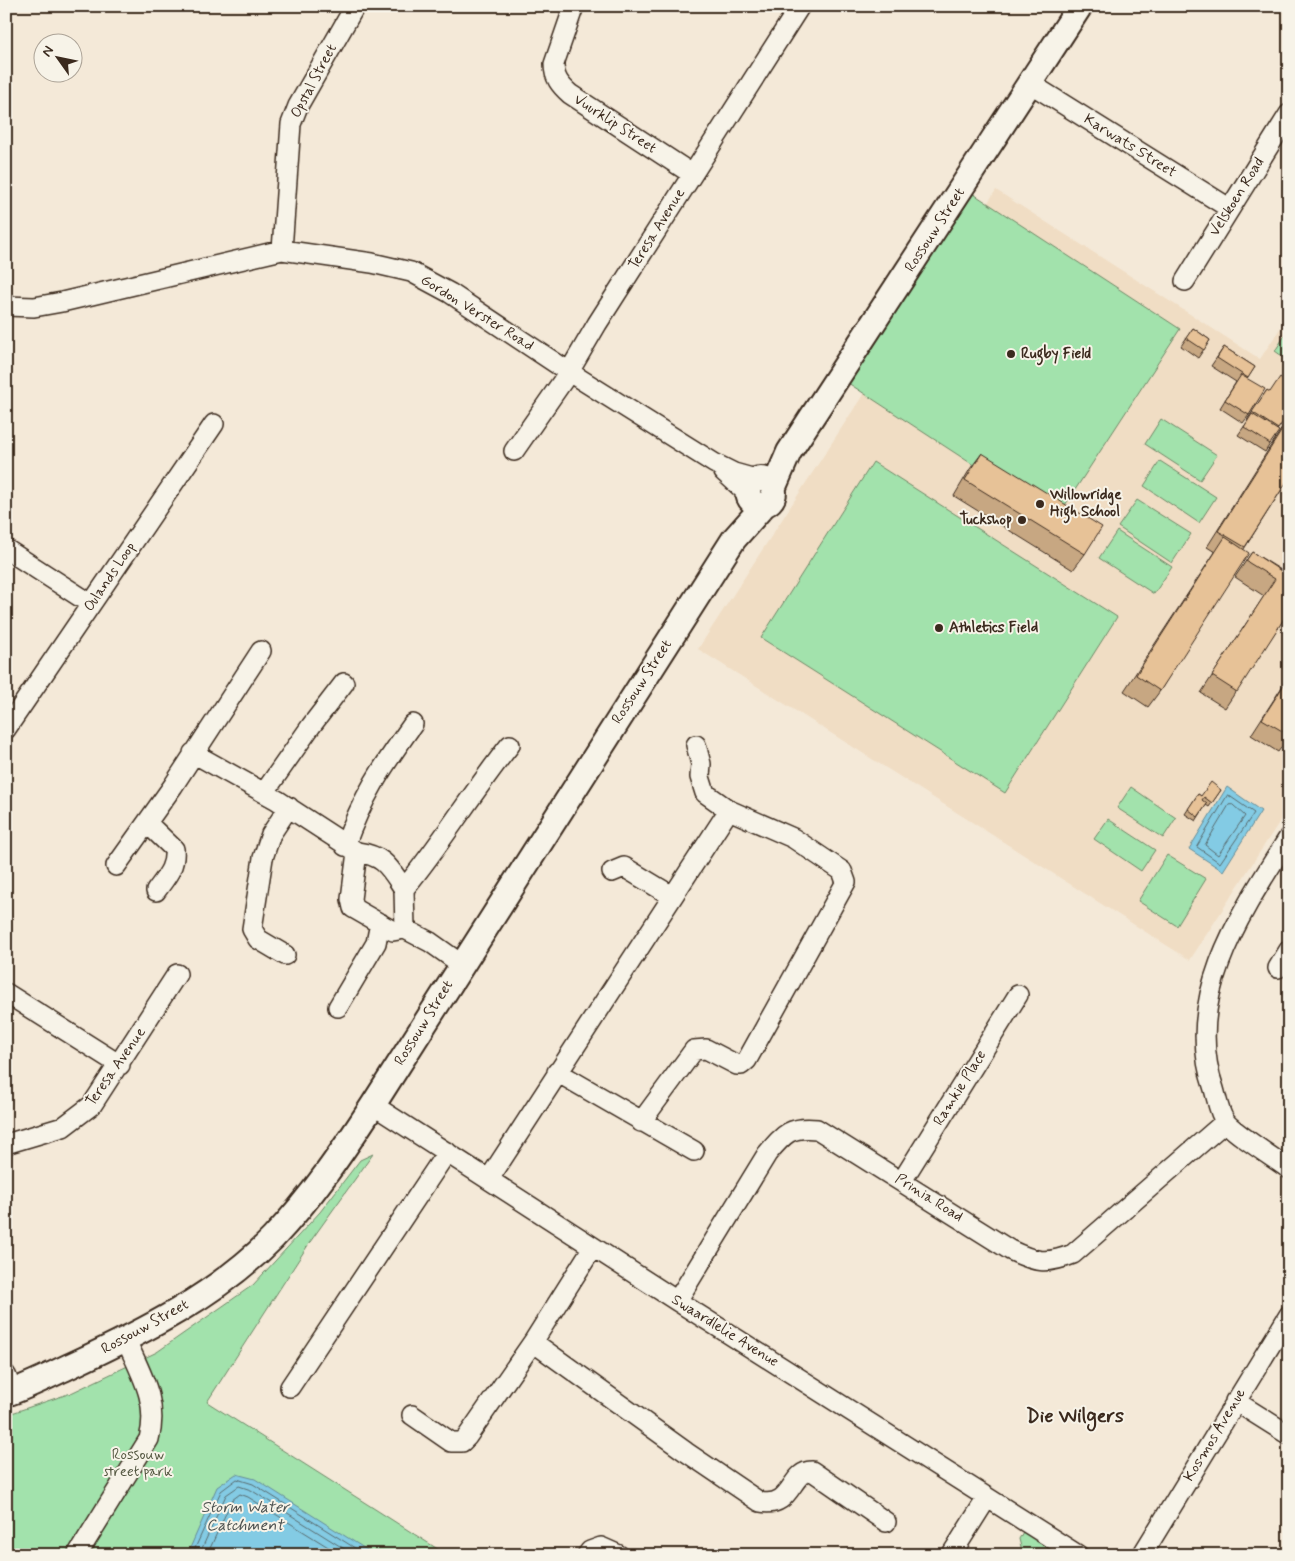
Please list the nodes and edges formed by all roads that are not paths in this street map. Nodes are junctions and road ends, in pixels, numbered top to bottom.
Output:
1 (355, 6) edge
2 (574, 6) edge
3 (800, 6) edge
4 (1080, 6) edge
5 (1031, 84) junction
6 (1289, 114) edge
7 (692, 174) junction
8 (1229, 208) junction
9 (282, 250) junction
10 (1185, 281) dead end
11 (6, 306) edge
12 (569, 372) junction
13 (214, 424) dead end
14 (514, 451) dead end
15 (759, 491) junction
16 (6, 549) edge
17 (92, 604) junction
18 (260, 651) dead end
19 (344, 683) dead end
20 (413, 724) dead end
21 (6, 730) edge
22 (510, 745) dead end
23 (696, 745) dead end
24 (193, 753) junction
25 (264, 793) junction
26 (289, 808) junction
27 (729, 810) junction
28 (147, 823) junction
29 (1289, 837) edge
30 (351, 849) junction
31 (1283, 858) edge
32 (116, 866) dead end
33 (612, 872) dead end
34 (404, 889) junction
35 (156, 891) dead end
36 (672, 896) junction
37 (380, 923) junction
38 (405, 929) junction
39 (1289, 950) edge
40 (285, 955) dead end
41 (461, 964) junction
42 (1278, 968) dead end
43 (178, 974) dead end
44 (6, 992) edge
45 (1018, 995) dead end
46 (338, 1007) dead end
47 (120, 1065) junction
48 (557, 1072) junction
49 (373, 1105) junction
50 (641, 1122) junction
51 (1225, 1122) junction
52 (6, 1144) edge
53 (694, 1151) dead end
54 (446, 1152) junction
55 (1289, 1169) edge
56 (490, 1179) junction
57 (902, 1181) junction
58 (594, 1246) junction
59 (677, 1301) junction
60 (1289, 1315) edge
61 (126, 1340) junction
62 (533, 1342) junction
63 (8, 1387) edge
64 (290, 1387) dead end
65 (1235, 1401) junction
66 (412, 1415) dead end
67 (1289, 1435) edge
68 (987, 1498) junction
69 (886, 1522) dead end
70 (77, 1555) edge
71 (587, 1555) edge
72 (619, 1555) edge
73 (951, 1555) edge
74 (1078, 1555) edge
75 (1142, 1555) edge

1 - 9 street, Opstal Street
2 - 7 street, Vuurklip Street
3 - 7 street, Teresa Avenue
4 - 5 main road, Rossouw Street
5 - 8 street, Karwats Street
5 - 15 main road, Rossouw Street
6 - 8 street, Velskoen Road
7 - 12 street, Teresa Avenue
8 - 10 street, Velskoen Road
9 - 11 street, Gordon Verster Road
9 - 12 street, Gordon Verster Road
12 - 14 street, Teresa Avenue
12 - 15 street, Gordon Verster Road
13 - 17 street, Oulands Loop
15 - 41 main road, Rossouw Street
16 - 17 street
17 - 21 street, Oulands Loop
18 - 24 street
19 - 25 street
20 - 30 street
22 - 34 street
23 - 27 street
24 - 25 street
24 - 28 street
25 - 26 street
26 - 30 street
26 - 40 street
27 - 36 street
27 - 50 street
28 - 32 street
28 - 35 street
29 - 31 street
30 - 34 street
30 - 37 street
31 - 51 street
33 - 36 street
34 - 38 street
36 - 48 street
37 - 38 street
37 - 46 street
38 - 41 street
39 - 42 street
41 - 49 main road, Rossouw Street
43 - 47 street, Teresa Avenue
44 - 47 street
45 - 57 street, Ramkie Place
47 - 52 street, Teresa Avenue
48 - 50 street
48 - 56 street
49 - 54 street, Swaardlelie Avenue
49 - 61 main road, Rossouw Street
50 - 53 street
51 - 55 street
51 - 57 street, Prinia Road
54 - 56 street, Swaardlelie Avenue
54 - 64 street
56 - 58 street, Swaardlelie Avenue
57 - 59 street, Prinia Road
58 - 59 street, Swaardlelie Avenue
58 - 62 street
59 - 68 street, Swaardlelie Avenue
60 - 65 street, Kosmos Avenue
61 - 63 main road, Rossouw Street
61 - 70 street
62 - 66 street
62 - 69 street
65 - 67 street
65 - 75 street, Kosmos Avenue
68 - 73 street
68 - 74 street, Swaardlelie Avenue
71 - 72 street

